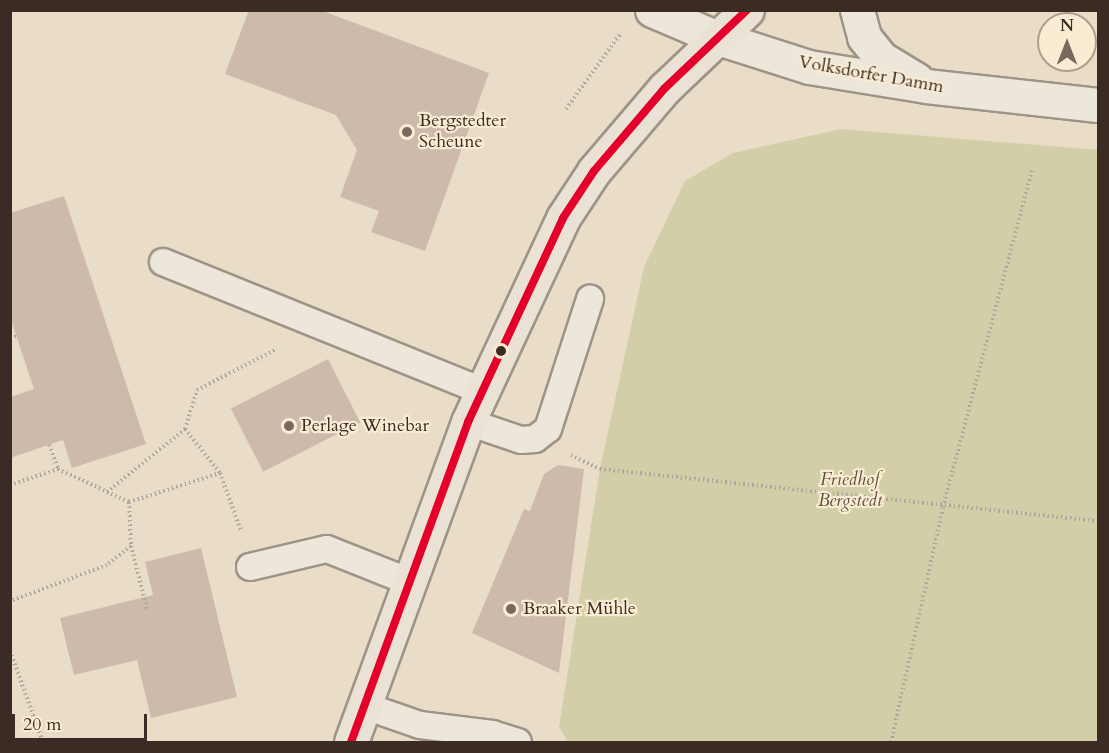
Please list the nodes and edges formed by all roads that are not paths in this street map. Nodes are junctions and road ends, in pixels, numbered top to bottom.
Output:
1 (652, 10) edge
2 (747, 10) edge
3 (857, 10) edge
4 (715, 37) junction
5 (926, 86) junction
6 (1098, 105) edge
7 (163, 262) dead end
8 (590, 299) dead end
9 (482, 391) junction
10 (468, 422) junction
11 (250, 567) road end
12 (410, 582) junction
13 (365, 706) junction
14 (351, 742) edge
15 (518, 742) edge

1 - 4 main road, Volksdorfer Damm
2 - 4 main road
3 - 5 main road
4 - 5 main road, Volksdorfer Damm
4 - 9 main road
5 - 6 main road, Volksdorfer Damm
7 - 9 lane
8 - 10 lane
9 - 10 main road
10 - 12 main road
11 - 12 lane
12 - 13 main road
13 - 14 main road
13 - 15 lane

